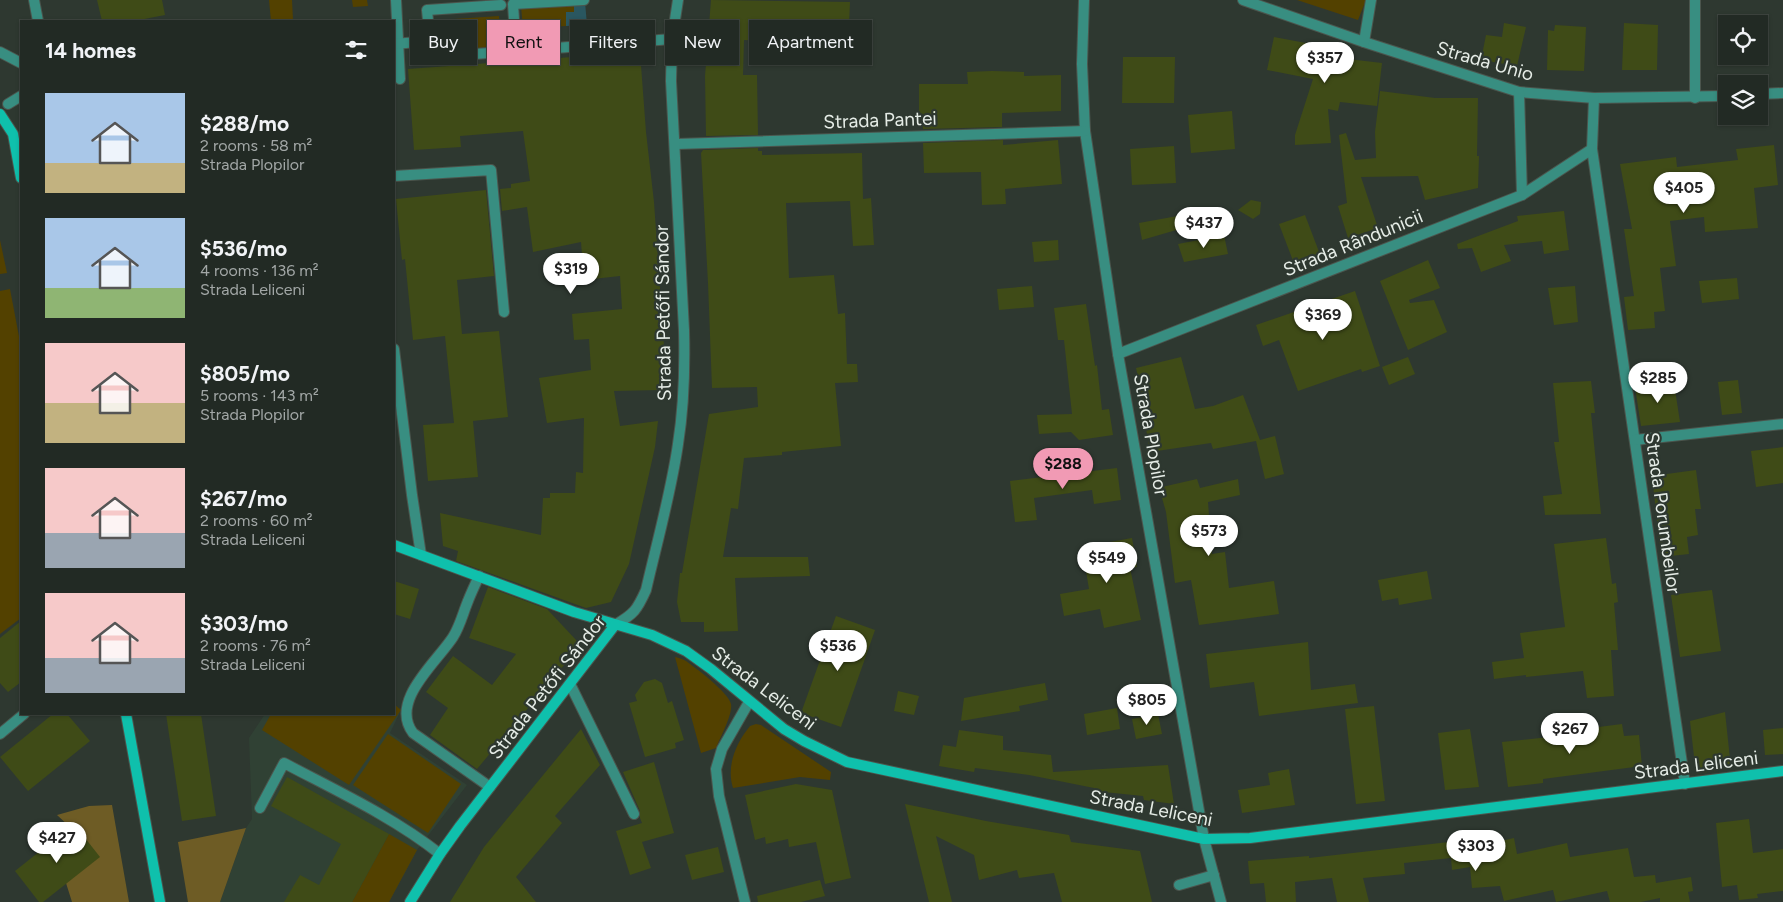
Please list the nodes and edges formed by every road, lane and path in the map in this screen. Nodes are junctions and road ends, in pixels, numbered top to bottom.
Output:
1 (34, 0) edge
2 (396, 0) edge
3 (584, 0) edge
4 (678, 0) edge
5 (1084, 0) edge
6 (1243, 0) edge
7 (1372, 0) edge
8 (1695, 0) edge
9 (500, 5) dead end
10 (38, 20) edge
11 (429, 20) edge
12 (675, 20) edge
13 (665, 40) edge
14 (1364, 42) junction
15 (410, 43) edge
16 (396, 44) edge
17 (560, 48) edge
18 (0, 52) edge
19 (477, 54) edge
20 (20, 62) edge
21 (671, 65) edge
22 (400, 79) dead end
23 (1519, 92) junction
24 (1783, 93) edge
25 (1768, 94) edge
26 (20, 97) edge
27 (1718, 97) edge
28 (1594, 98) junction
29 (1695, 98) junction
30 (8, 104) dead end
31 (0, 114) edge
32 (1085, 131) junction
33 (676, 144) junction
34 (1592, 149) junction
35 (20, 172) edge
36 (395, 176) edge
37 (1522, 195) junction
38 (504, 312) dead end
39 (1118, 354) junction
40 (395, 357) edge
41 (1783, 424) edge
42 (1635, 440) junction
43 (395, 545) edge
44 (421, 555) junction
45 (479, 576) junction
46 (615, 625) junction
47 (570, 684) junction
48 (749, 702) junction
49 (23, 715) edge
50 (126, 715) edge
51 (0, 734) edge
52 (1783, 772) edge
53 (1685, 784) junction
54 (490, 788) junction
55 (260, 808) dead end
56 (634, 814) dead end
57 (1204, 839) junction
58 (440, 854) junction
59 (1214, 875) junction
60 (1179, 885) dead end
61 (160, 902) edge
62 (410, 902) edge
63 (746, 902) edge
64 (1221, 902) edge

1 - 10 street
2 - 16 street
3 - 19 street
4 - 12 street, Strada Petőfi Sándor
5 - 32 street, Strada Plopilor
6 - 14 street, Strada Unio
7 - 14 street
8 - 29 street
9 - 11 street
13 - 17 street
14 - 23 street, Strada Unio
15 - 16 street
16 - 22 street
18 - 20 street
21 - 33 street, Strada Petőfi Sándor
23 - 28 street, Strada Unio
23 - 37 street
24 - 25 street
26 - 30 street
27 - 29 street, Strada Unio
28 - 29 street, Strada Unio
28 - 34 street, Strada Porumbeilor
31 - 35 street
32 - 33 street, Strada Pantei
32 - 39 street, Strada Plopilor
33 - 46 street, Strada Petőfi Sándor
34 - 37 street, Strada Rândunicii
34 - 42 street, Strada Porumbeilor
36 - 38 street
37 - 39 street, Strada Rândunicii
39 - 57 street, Strada Plopilor
40 - 44 street
41 - 42 street
42 - 53 street, Strada Porumbeilor
43 - 44 street, Strada Leliceni
44 - 45 street, Strada Leliceni
45 - 46 street, Strada Leliceni
45 - 54 street
46 - 47 street, Strada Petőfi Sándor
46 - 48 street, Strada Leliceni
47 - 54 street, Strada Petőfi Sándor
47 - 56 street
48 - 57 street, Strada Leliceni
48 - 63 street
49 - 51 street
50 - 61 street
52 - 53 street, Strada Leliceni
53 - 57 street, Strada Leliceni
54 - 58 street, Strada Petőfi Sándor
55 - 58 street
57 - 59 street, Strada Plopilor
58 - 62 street, Strada Petőfi Sándor
59 - 60 street
59 - 64 street, Strada Plopilor

